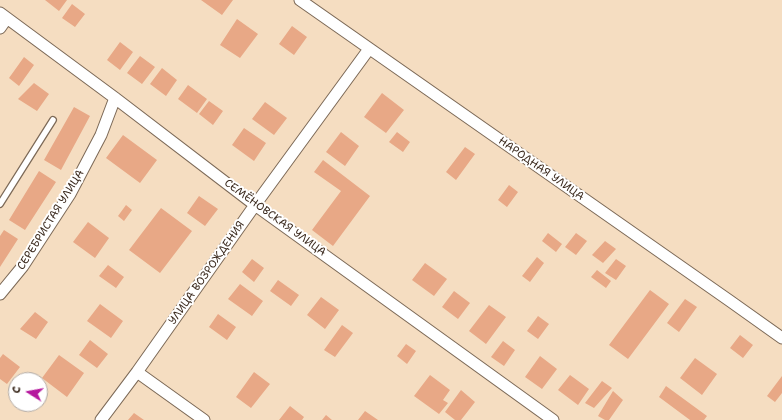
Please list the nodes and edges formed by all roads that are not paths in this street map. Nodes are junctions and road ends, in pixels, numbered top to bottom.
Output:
1 (300, 0) edge
2 (4, 16) edge
3 (0, 28) edge
4 (369, 48) junction
5 (115, 98) junction
6 (53, 120) dead end
7 (0, 204) edge
8 (255, 205) junction
9 (0, 294) edge
10 (782, 338) edge
11 (137, 372) junction
12 (101, 420) edge
13 (204, 420) edge
14 (553, 420) edge

1 - 4 street, НАРОДНАЯ УЛИЦА
2 - 3 street
2 - 5 street, СЕМЁНОВСКАЯ УЛИЦА
4 - 8 street, УЛИЦА ВОЗРОЖДЕНИЯ
4 - 10 street, НАРОДНАЯ УЛИЦА
5 - 8 street, СЕМЁНОВСКАЯ УЛИЦА
5 - 9 street, СЕРЕБРИСТАЯ УЛИЦА
6 - 7 lane
8 - 11 street, УЛИЦА ВОЗРОЖДЕНИЯ
8 - 14 street, СЕМЁНОВСКАЯ УЛИЦА
11 - 12 street, УЛИЦА ВОЗРОЖДЕНИЯ
11 - 13 street

